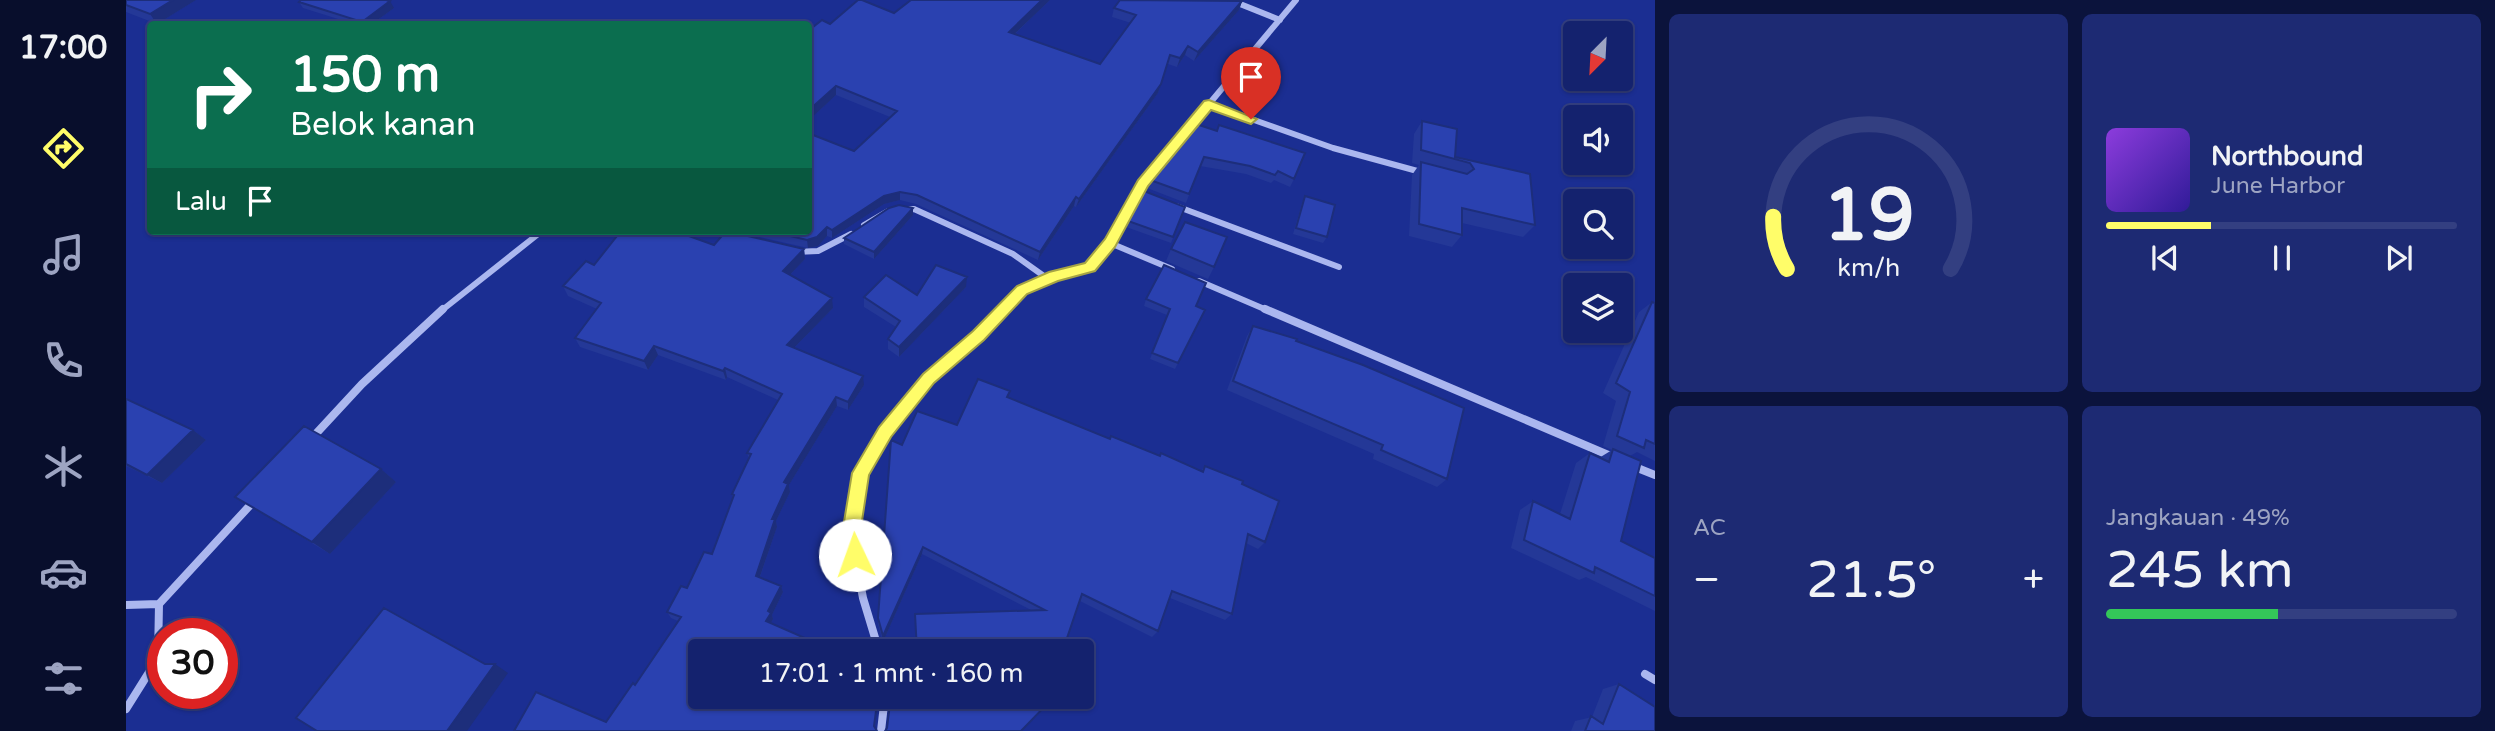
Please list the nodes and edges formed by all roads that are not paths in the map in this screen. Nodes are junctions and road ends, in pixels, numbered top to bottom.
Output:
1 (1230, 0) edge
2 (1296, 0) edge
3 (1280, 20) junction
4 (1209, 104) junction
5 (1425, 173) edge
6 (1139, 191) junction
7 (1150, 195) edge
8 (1172, 204) edge
9 (537, 235) edge
10 (724, 235) edge
11 (736, 238) edge
12 (1110, 243) junction
13 (791, 252) edge
14 (1339, 267) dead end
15 (1048, 279) junction
16 (308, 442) edge
17 (1655, 475) edge
18 (263, 491) edge
19 (126, 604) edge
20 (159, 604) junction
21 (875, 639) edge
22 (1645, 674) dead end
23 (1655, 680) edge
24 (126, 709) edge
25 (884, 709) edge
26 (881, 731) edge

1 - 3 street
2 - 3 street
3 - 4 street
4 - 5 street
4 - 6 street
6 - 7 street
6 - 12 street
8 - 14 street
9 - 16 street
10 - 11 street
12 - 15 street
12 - 17 street
13 - 15 street
15 - 21 street
18 - 20 street
19 - 20 street
20 - 24 street
22 - 23 street
25 - 26 street

